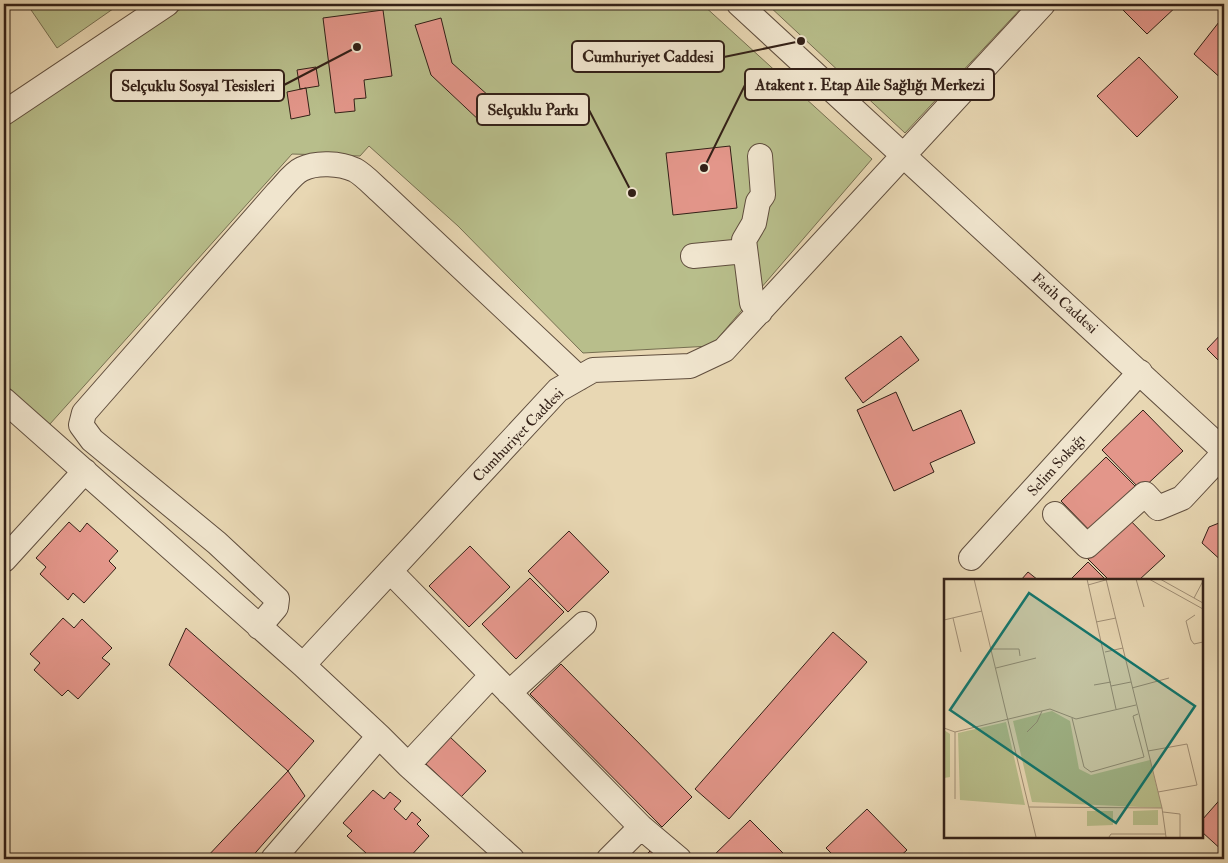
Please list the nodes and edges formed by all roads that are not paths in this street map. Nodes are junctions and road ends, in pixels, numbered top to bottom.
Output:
1 (167, 4) edge
2 (739, 4) edge
3 (1043, 4) edge
4 (4, 113) edge
5 (760, 156) dead end
6 (904, 156) junction
7 (745, 251) junction
8 (693, 256) dead end
9 (760, 312) junction
10 (1140, 372) junction
11 (579, 378) junction
12 (4, 400) edge
13 (1224, 452) edge
14 (85, 471) junction
15 (1054, 514) dead end
16 (971, 558) dead end
17 (4, 560) edge
18 (390, 571) junction
19 (584, 624) dead end
20 (259, 627) junction
21 (303, 666) junction
22 (492, 676) junction
23 (509, 693) junction
24 (379, 736) junction
25 (408, 766) junction
26 (641, 827) junction
27 (273, 859) edge
28 (512, 859) edge
29 (609, 859) edge
30 (679, 859) edge

1 - 4 street
2 - 6 street, Fatih Caddesi
3 - 6 street, Cumhuriyet Caddesi
5 - 7 street
6 - 9 street, Cumhuriyet Caddesi
6 - 10 street, Fatih Caddesi
7 - 8 street
7 - 9 street
9 - 11 street, Cumhuriyet Caddesi
10 - 13 street, Fatih Caddesi
10 - 16 street, Selim Sokağı
11 - 18 street, Cumhuriyet Caddesi
11 - 20 street
12 - 14 street
13 - 15 street
14 - 17 street
14 - 20 street
18 - 21 street, Cumhuriyet Caddesi
18 - 22 street
19 - 23 street
20 - 21 street
21 - 24 street
22 - 23 street
22 - 25 street
23 - 26 street
24 - 25 street
24 - 27 street
25 - 28 street
26 - 29 street
26 - 30 street

